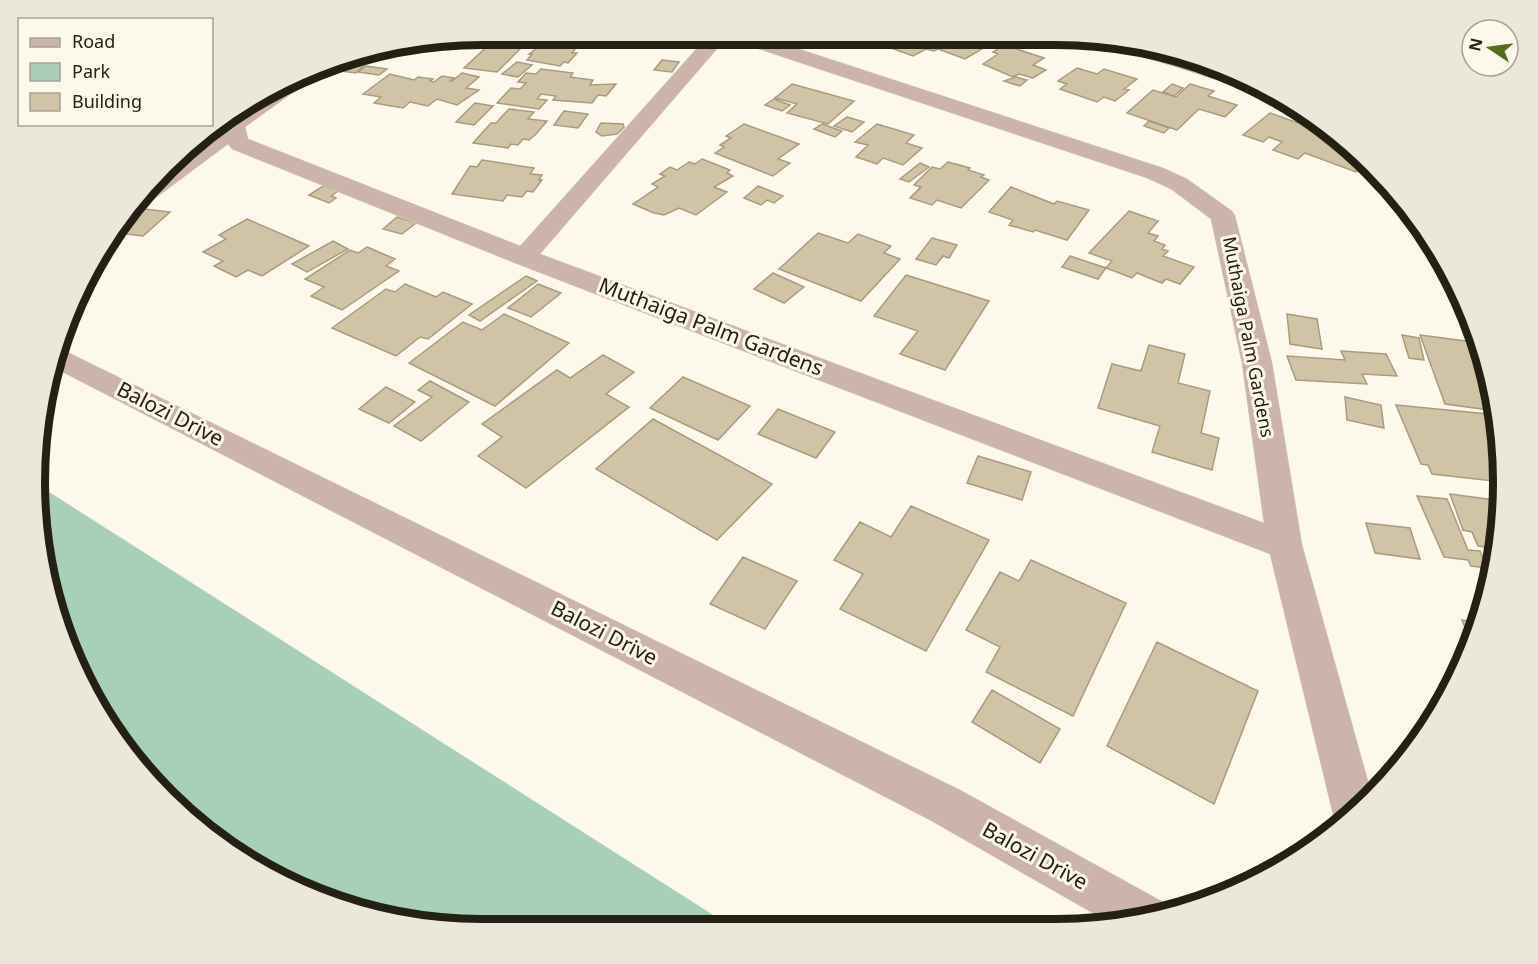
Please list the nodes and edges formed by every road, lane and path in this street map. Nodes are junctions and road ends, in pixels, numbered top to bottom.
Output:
1 (710, 45) edge
2 (766, 45) edge
3 (266, 103) edge
4 (234, 130) junction
5 (170, 176) edge
6 (524, 257) junction
7 (63, 360) edge
8 (1285, 545) junction
9 (1352, 803) edge
10 (1136, 912) edge

1 - 6 street
2 - 8 street, Muthaiga Palm Gardens
3 - 4 street
4 - 5 street
4 - 6 street, Muthaiga Palm Gardens
6 - 8 street, Muthaiga Palm Gardens
7 - 10 street, Balozi Drive
8 - 9 street, Muthaiga Palm Gardens

